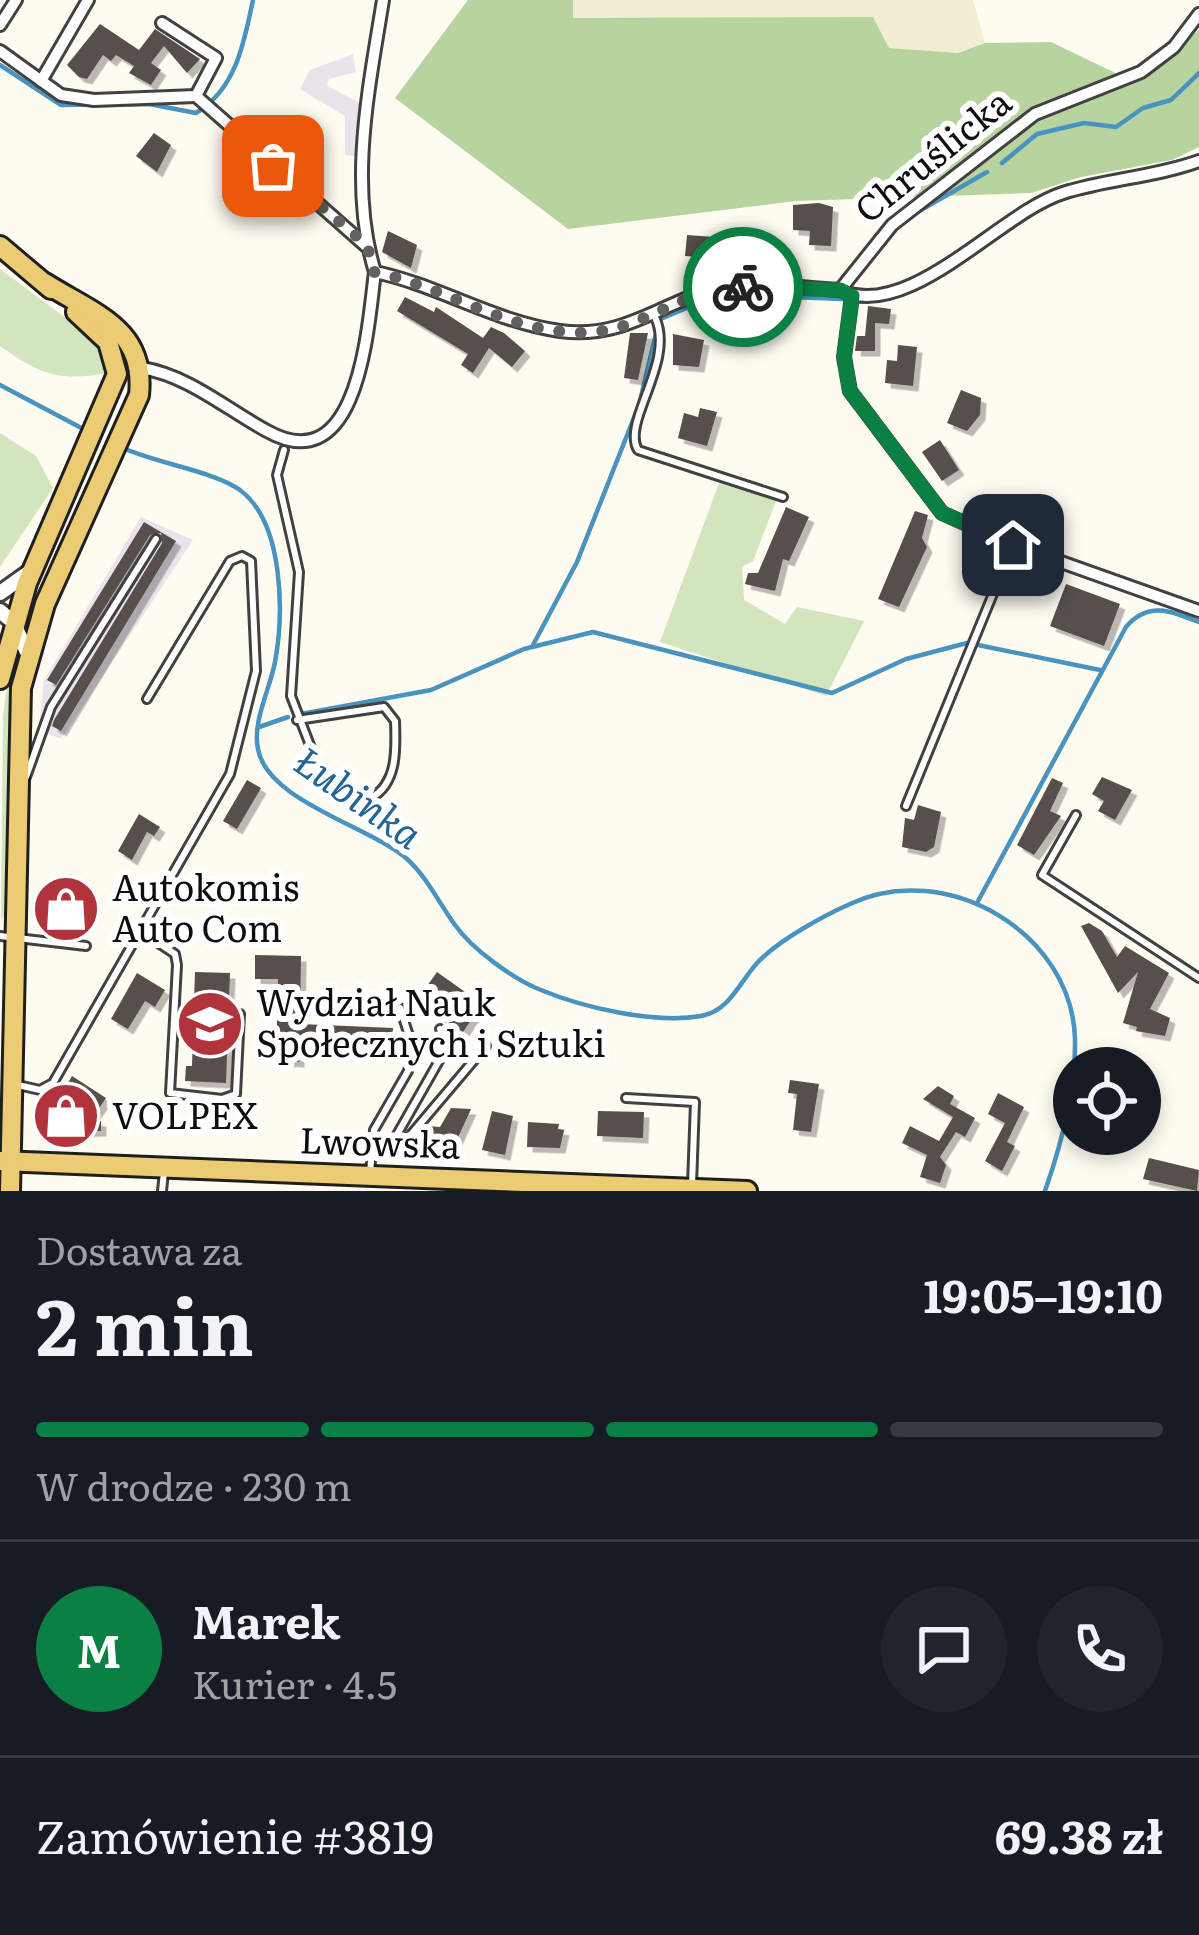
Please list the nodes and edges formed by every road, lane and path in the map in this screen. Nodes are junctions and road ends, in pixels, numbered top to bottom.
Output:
1 (16, 0) edge
2 (88, 0) edge
3 (383, 0) edge
4 (1199, 14) edge
5 (162, 23) dead end
6 (0, 25) edge
7 (0, 51) edge
8 (41, 81) junction
9 (198, 99) junction
10 (1199, 161) edge
11 (367, 245) junction
12 (0, 246) edge
13 (374, 272) junction
14 (45, 283) junction
15 (846, 293) junction
16 (656, 317) junction
17 (117, 361) junction
18 (142, 368) junction
19 (284, 450) dead end
20 (783, 497) dead end
21 (156, 539) dead end
22 (1013, 545) junction
23 (32, 571) junction
24 (0, 593) edge
25 (45, 604) junction
26 (1199, 611) edge
27 (4, 619) edge
28 (28, 654) junction
29 (0, 679) edge
30 (147, 699) dead end
31 (297, 720) junction
32 (320, 771) dead end
33 (16, 781) junction
34 (371, 798) dead end
35 (906, 806) dead end
36 (1076, 815) dead end
37 (139, 930) junction
38 (6, 936) edge
39 (86, 946) dead end
40 (1199, 978) edge
41 (400, 1008) dead end
42 (240, 1014) dead end
43 (440, 1029) dead end
44 (486, 1046) dead end
45 (11, 1083) junction
46 (626, 1098) dead end
47 (394, 1144) junction
48 (5, 1161) edge
49 (371, 1166) junction
50 (164, 1169) junction
51 (484, 1185) edge
52 (605, 1188) edge
53 (692, 1188) edge
54 (10, 1191) edge
55 (161, 1191) edge
56 (747, 1191) edge

1 - 6 street
2 - 8 street
3 - 11 street
4 - 15 street, Chruślicka
5 - 9 street
7 - 8 street
8 - 9 street
9 - 11 street
10 - 15 street
11 - 13 street
12 - 14 main road
13 - 16 street
13 - 18 street
14 - 17 main road
14 - 18 main road
15 - 16 street
15 - 22 street
16 - 20 lane
17 - 18 main road
17 - 23 main road
18 - 25 main road
19 - 31 lane
21 - 33 lane
22 - 26 street
22 - 35 lane
23 - 24 street
23 - 27 main road
25 - 27 street
25 - 28 main road
27 - 28 street
27 - 29 main road
28 - 33 main road
30 - 37 lane
31 - 32 lane
31 - 34 lane
33 - 38 main road
36 - 40 lane
37 - 42 lane
37 - 45 lane
38 - 39 lane
38 - 45 main road
41 - 49 lane
43 - 47 lane
44 - 47 lane
45 - 48 main road
46 - 53 lane
47 - 49 lane
48 - 50 main road, Lwowska
48 - 54 main road
49 - 50 main road, Lwowska
49 - 51 main road, Lwowska
50 - 55 lane
51 - 52 main road, Lwowska
52 - 53 main road, Lwowska
53 - 56 main road, Lwowska

